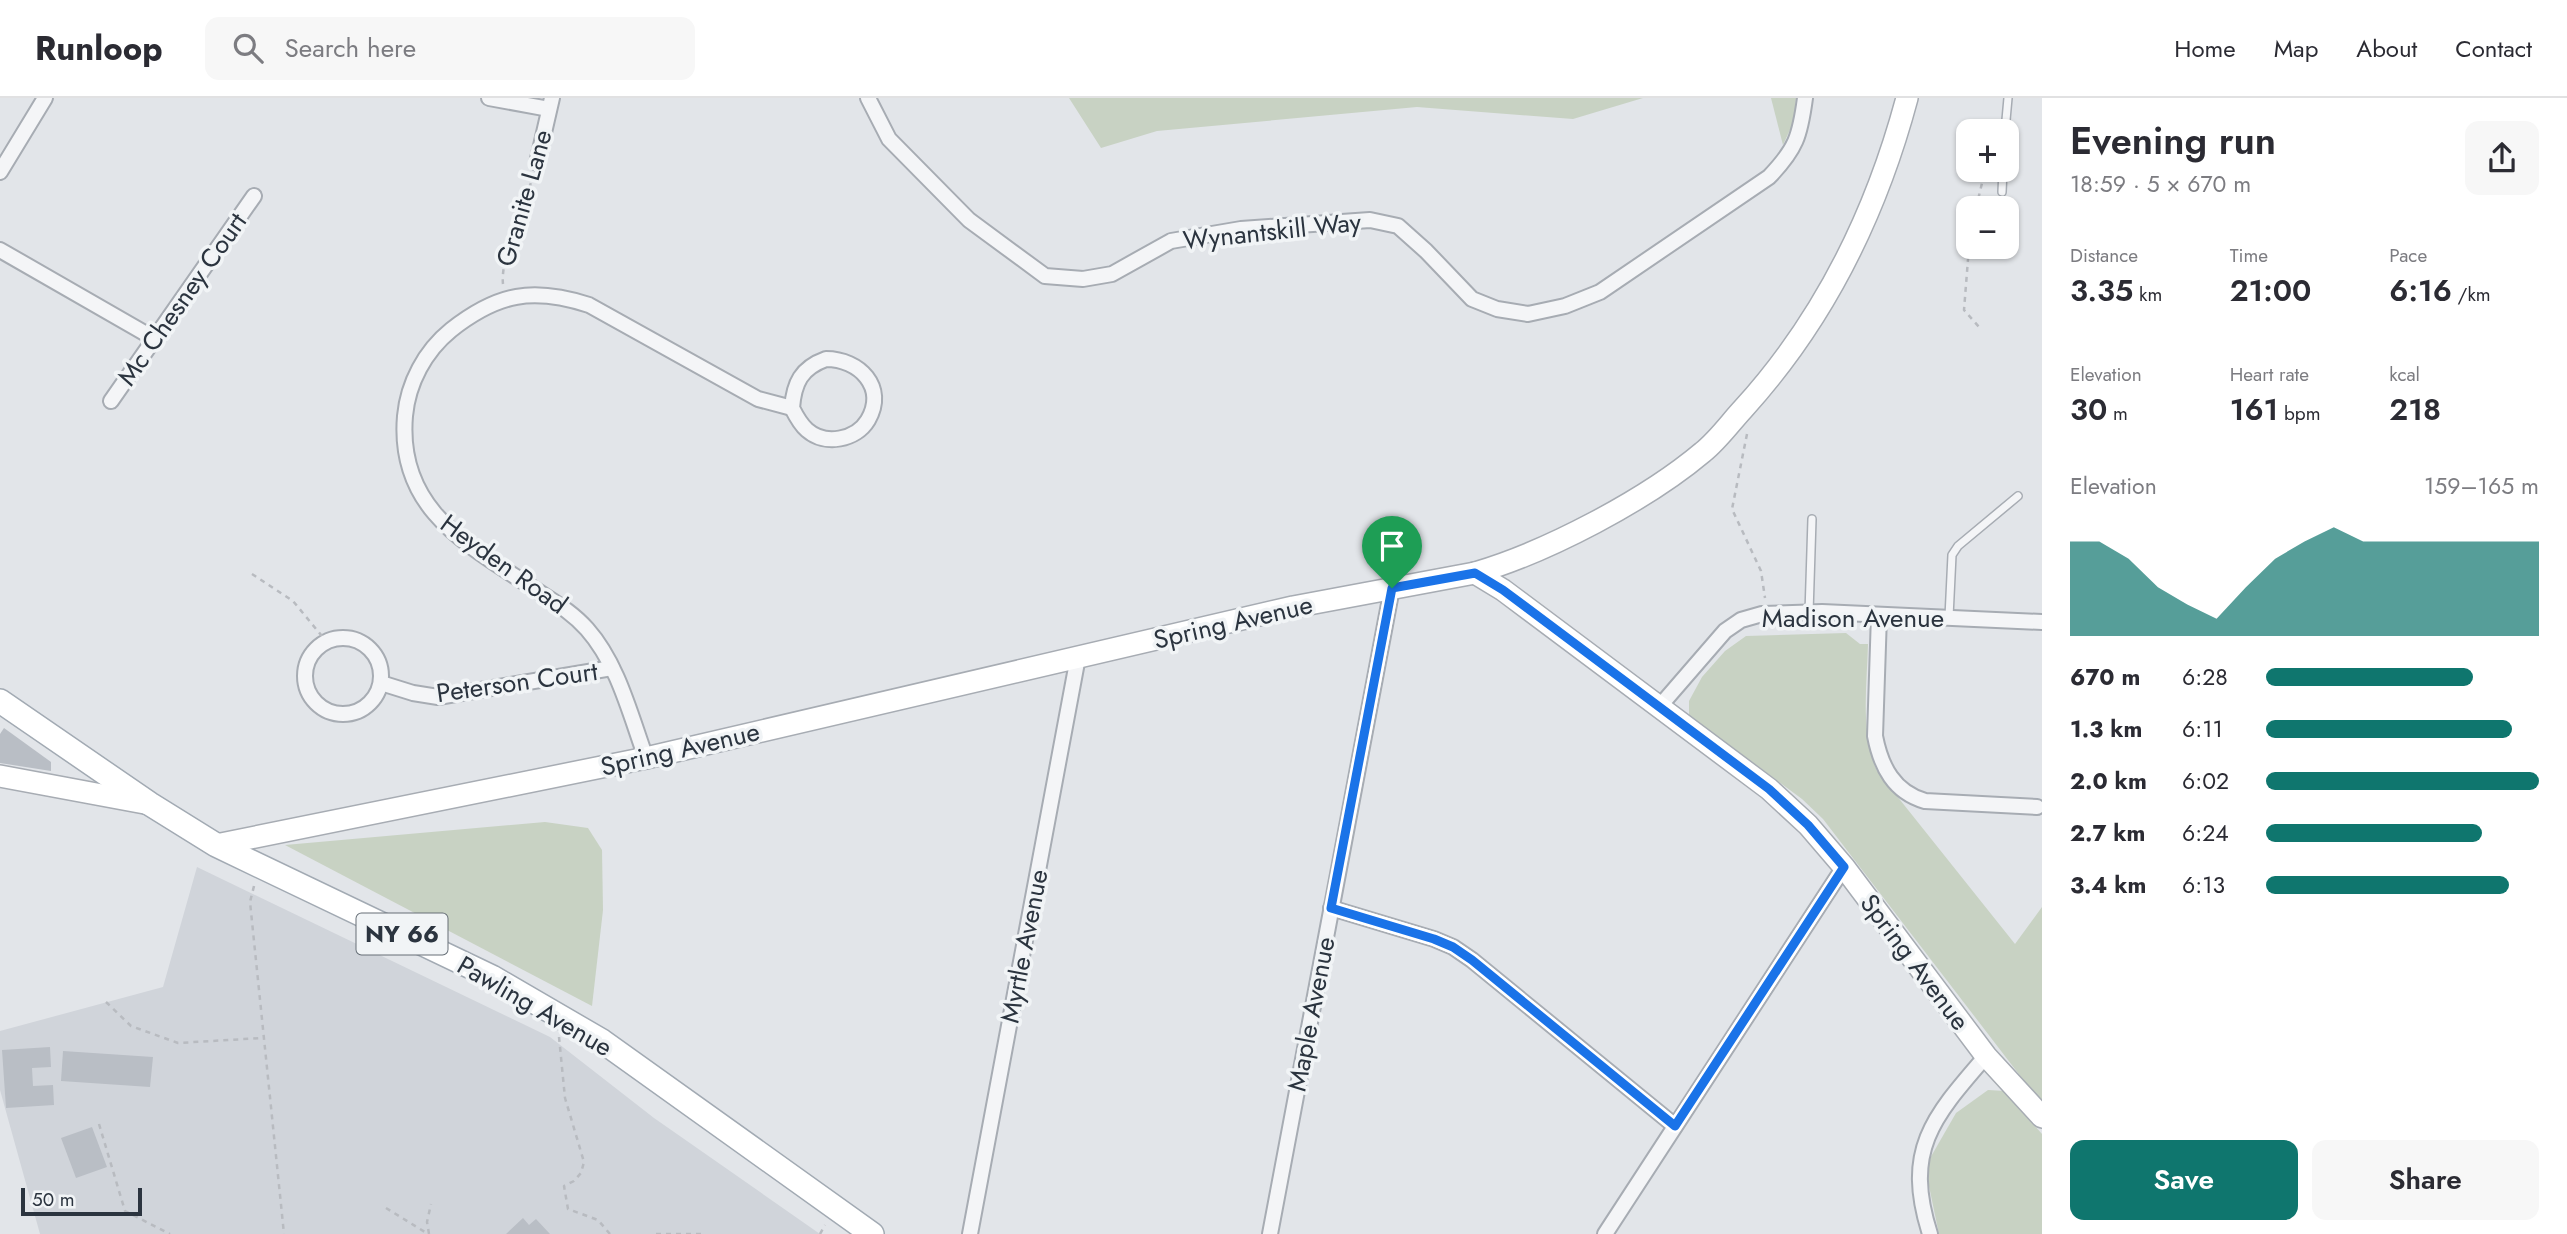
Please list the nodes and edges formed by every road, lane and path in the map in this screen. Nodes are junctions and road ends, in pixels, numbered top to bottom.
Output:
1 (45, 98) edge
2 (489, 98) edge
3 (868, 98) edge
4 (1805, 98) edge
5 (1907, 98) edge
6 (2008, 98) edge
7 (550, 104) edge
8 (2006, 119) edge
9 (537, 163) joint
10 (0, 172) edge
11 (2002, 182) edge
12 (2002, 192) dead end
13 (254, 196) dead end
14 (0, 250) edge
15 (1968, 259) edge
16 (504, 298) junction
17 (1980, 328) dead end
18 (155, 339) junction
19 (111, 401) dead end
20 (792, 408) junction
21 (1747, 431) dead end
22 (2018, 496) dead end
23 (1812, 519) dead end
24 (1475, 573) junction
25 (252, 574) dead end
26 (1392, 588) junction
27 (1766, 603) dead end
28 (1809, 613) junction
29 (1879, 615) junction
30 (1949, 618) junction
31 (2042, 622) edge
32 (326, 641) junction
33 (1078, 657) junction
34 (612, 668) junction
35 (381, 683) junction
36 (0, 701) edge
37 (1660, 706) junction
38 (646, 758) junction
39 (0, 776) edge
40 (150, 804) junction
41 (2040, 810) edge
42 (216, 845) junction
43 (1844, 867) junction
44 (256, 883) dead end
45 (1331, 908) junction
46 (106, 1002) dead end
47 (558, 1013) junction
48 (262, 1038) junction
49 (1986, 1056) junction
50 (2042, 1117) edge
51 (99, 1124) dead end
52 (1675, 1126) junction
53 (430, 1204) dead end
54 (386, 1208) dead end
55 (170, 1234) edge
56 (284, 1234) edge
57 (429, 1234) edge
58 (610, 1234) edge
59 (656, 1234) edge
60 (702, 1234) edge
61 (872, 1234) edge
62 (970, 1234) edge
63 (1270, 1234) edge
64 (1605, 1234) edge
65 (1930, 1234) edge

1 - 10 street
2 - 7 street
3 - 4 street, Wynantskill Way
5 - 24 street
6 - 8 lane
7 - 9 street, Granite Lane
9 - 16 path, Granite Lane
11 - 12 lane
13 - 18 street, Mc Chesney Court
14 - 18 street
15 - 17 path
16 - 20 street, Heyden Road
16 - 34 street, Heyden Road
18 - 19 street, Mc Chesney Court
20 - 20 street
21 - 27 path
22 - 30 lane
23 - 28 lane
24 - 26 street, Spring Avenue
24 - 37 street, Spring Avenue
25 - 32 path
26 - 33 street, Spring Avenue
26 - 45 street, Maple Avenue
28 - 29 street, Madison Avenue
28 - 37 street, Madison Avenue
29 - 30 street, Madison Avenue
29 - 41 street
30 - 31 street, Madison Avenue
32 - 35 street
32 - 35 street
33 - 38 street, Spring Avenue
33 - 62 street, Myrtle Avenue
34 - 35 street, Peterson Court
34 - 38 street, Heyden Road
36 - 40 main road, Pawling Avenue / NY 66
37 - 43 street, Spring Avenue
38 - 42 street, Spring Avenue
39 - 40 street
40 - 42 main road, Pawling Avenue / NY 66
42 - 47 main road, Pawling Avenue / NY 66
43 - 49 street, Spring Avenue
43 - 52 street
44 - 48 path
45 - 52 street
45 - 63 street, Maple Avenue
46 - 48 path
47 - 58 path
47 - 61 main road, Pawling Avenue / NY 66
48 - 56 path
49 - 50 street, Spring Avenue
49 - 65 street
51 - 55 path
52 - 64 street
53 - 57 path
54 - 57 path
59 - 60 path

